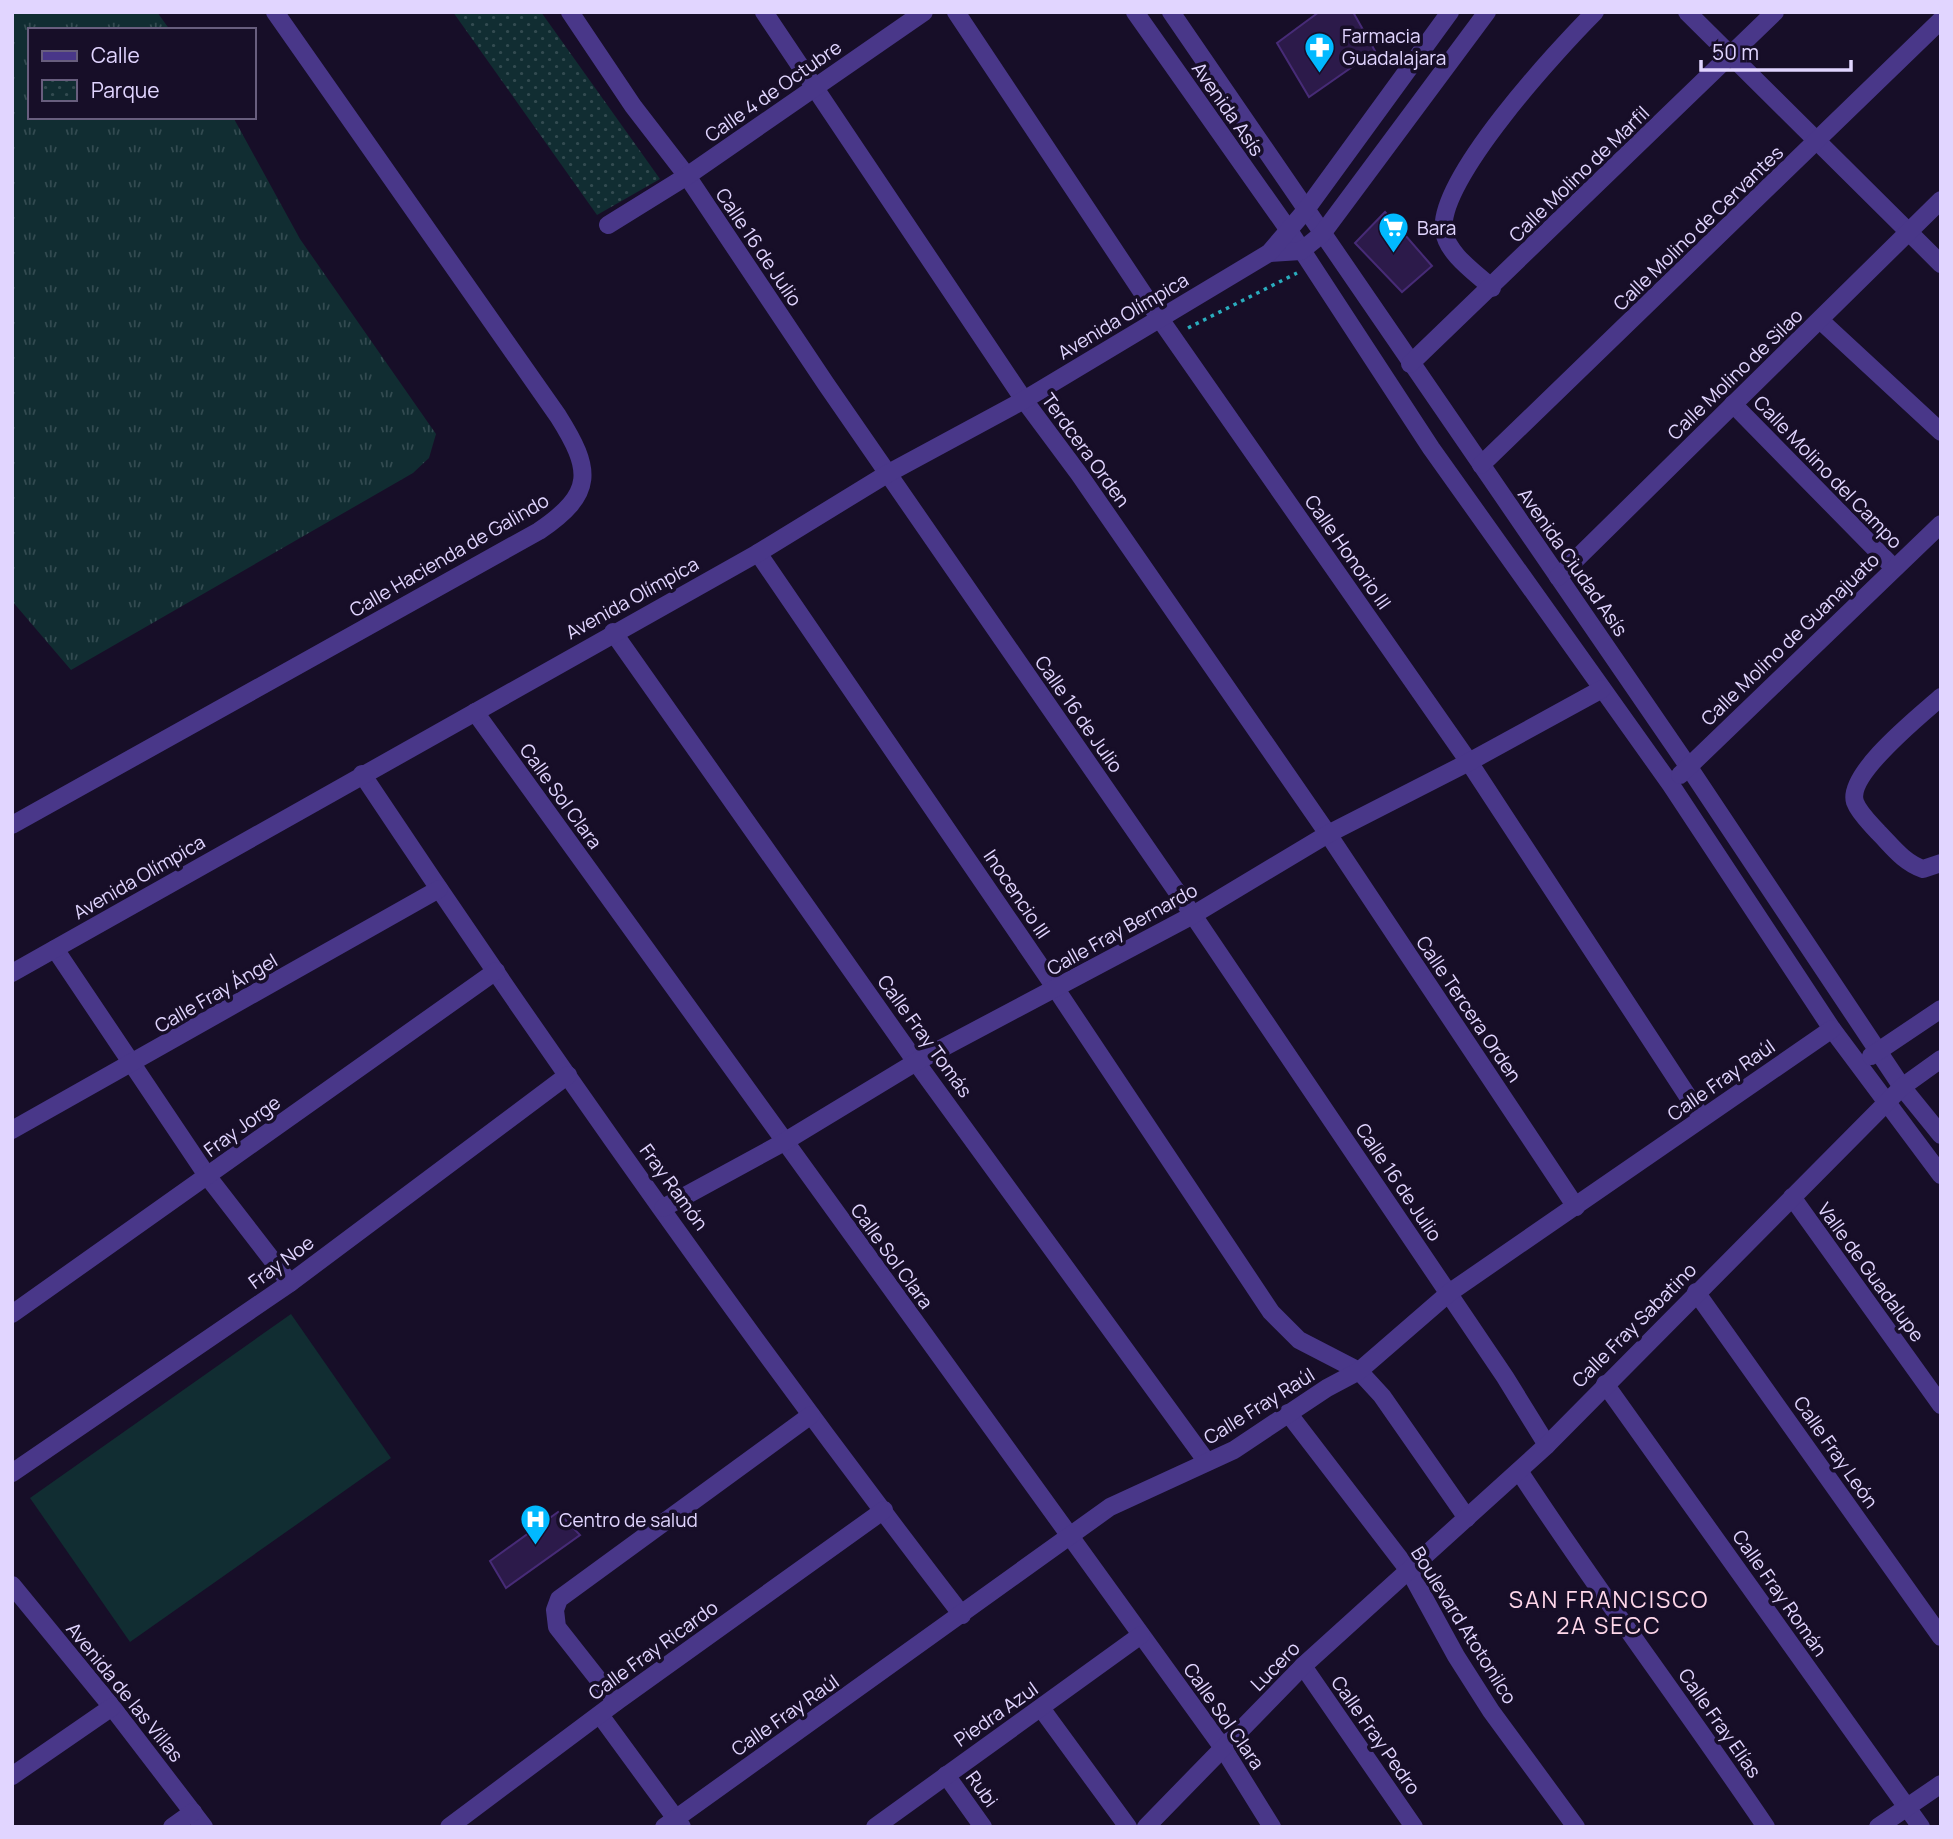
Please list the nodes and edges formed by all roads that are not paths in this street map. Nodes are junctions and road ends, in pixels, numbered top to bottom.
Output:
1 (275, 12) edge
2 (570, 12) edge
3 (764, 12) edge
4 (924, 12) edge
5 (956, 12) edge
6 (1135, 12) edge
7 (1171, 12) edge
8 (1450, 12) edge
9 (1487, 12) edge
10 (1595, 12) edge
11 (1687, 12) edge
12 (1775, 12) edge
13 (1941, 20) edge
14 (1731, 56) junction
15 (815, 87) junction
16 (1819, 141) junction
17 (687, 176) junction
18 (1941, 201) edge
19 (1305, 211) junction
20 (608, 225) dead end
21 (1289, 229) junction
22 (1909, 232) junction
23 (1322, 234) junction
24 (1301, 251) junction
25 (1269, 253) junction
26 (1941, 264) edge
27 (1492, 288) junction
28 (1160, 319) junction
29 (1821, 321) junction
30 (1410, 364) junction
31 (1024, 400) junction
32 (1733, 404) junction
33 (1941, 432) edge
34 (1481, 465) junction
35 (887, 474) junction
36 (1941, 524) edge
37 (758, 553) junction
38 (1894, 568) junction
39 (1558, 577) junction
40 (613, 632) junction
41 (1602, 689) junction
42 (1941, 696) edge
43 (475, 712) junction
44 (1469, 762) junction
45 (1688, 766) junction
46 (362, 774) junction
47 (1671, 785) junction
48 (12, 825) edge
49 (1328, 834) junction
50 (1941, 863) edge
51 (439, 889) junction
52 (1193, 915) junction
53 (55, 949) junction
54 (496, 971) junction
55 (12, 973) edge
56 (1056, 989) junction
57 (1941, 1009) edge
58 (1832, 1029) junction
59 (1878, 1050) junction
60 (1941, 1059) edge
61 (916, 1062) junction
62 (134, 1063) junction
63 (1858, 1065) junction
64 (568, 1075) junction
65 (1902, 1087) junction
66 (1886, 1105) junction
67 (1702, 1118) junction
68 (12, 1130) edge
69 (1941, 1135) edge
70 (784, 1142) junction
71 (1941, 1175) edge
72 (208, 1177) junction
73 (1792, 1197) junction
74 (1576, 1207) junction
75 (663, 1208) junction
76 (290, 1283) junction
77 (1696, 1292) junction
78 (1449, 1293) junction
79 (12, 1314) edge
80 (1359, 1371) junction
81 (1605, 1384) junction
82 (1941, 1405) edge
83 (1288, 1413) junction
84 (811, 1415) junction
85 (1547, 1445) junction
86 (1207, 1462) junction
87 (1518, 1471) junction
88 (12, 1474) edge
89 (884, 1510) junction
90 (1467, 1518) junction
91 (1070, 1537) junction
92 (1410, 1572) junction
93 (15, 1594) edge
94 (962, 1615) junction
95 (1141, 1635) junction
96 (1941, 1637) edge
97 (1303, 1667) junction
98 (616, 1702) junction
99 (112, 1707) junction
100 (1041, 1708) junction
101 (600, 1715) junction
102 (1223, 1748) junction
103 (946, 1775) junction
104 (12, 1776) edge
105 (1941, 1783) edge
106 (1907, 1807) junction
107 (199, 1819) edge
108 (674, 1824) edge
109 (172, 1827) edge
110 (449, 1827) edge
111 (875, 1827) edge
112 (983, 1827) edge
113 (1128, 1827) edge
114 (1146, 1827) edge
115 (1272, 1827) edge
116 (1414, 1827) edge
117 (1576, 1827) edge
118 (1766, 1827) edge
119 (1878, 1827) edge
120 (1921, 1827) edge

1 - 48 street, Calle Hacienda de Galindo
2 - 17 street, Calle 16 de Julio
3 - 15 street
4 - 15 street, Calle 4 de Octubre
5 - 28 street, Calle Honorio III
6 - 21 street, Avenida Asís
7 - 19 street, Avenida Ciudad Asís
8 - 19 street, Avenida Olímpica
9 - 23 street
10 - 27 street
11 - 14 street
12 - 14 street, Calle Molino de Marfil
13 - 16 street, Calle Molino de Cervantes
14 - 16 street
14 - 27 street, Calle Molino de Marfil
15 - 17 street, Calle 4 de Octubre
15 - 31 street, Terdcera Orden
16 - 22 street
16 - 34 street, Calle Molino de Cervantes
17 - 20 street, Calle 4 de Octubre
17 - 35 street, Calle 16 de Julio
18 - 22 street, Calle Molino de Silao
19 - 21 street, Avenida Olímpica
19 - 23 street, Avenida Ciudad Asís
21 - 24 street
21 - 25 street, Avenida Olímpica
22 - 26 street
22 - 29 street, Calle Molino de Silao
23 - 24 street
23 - 30 street, Avenida Ciudad Asís
24 - 25 street, Avenida Olímpica
24 - 41 street
25 - 28 street, Avenida Olímpica
27 - 30 street, Calle Molino de Marfil
28 - 31 street, Avenida Olímpica
28 - 44 street, Calle Honorio III
29 - 32 street, Calle Molino de Silao
29 - 33 street
30 - 34 street, Avenida Ciudad Asís
31 - 35 street, Avenida Olímpica
31 - 49 street, Terdcera Orden
32 - 38 street, Calle Molino del Campo
32 - 39 street, Calle Molino de Silao
34 - 39 street, Avenida Ciudad Asís
35 - 37 street, Avenida Olímpica
35 - 52 street, Calle 16 de Julio
36 - 38 street, Calle Molino de Guanajuato
37 - 40 street, Avenida Olímpica
37 - 56 street, Inocencio III
38 - 45 street, Calle Molino de Guanajuato
39 - 45 street, Avenida Ciudad Asís
40 - 43 street, Avenida Olímpica
40 - 61 street, Calle Fray Tomás
41 - 44 street, Calle Fray Bernardo
41 - 47 street
42 - 50 street
43 - 46 street, Avenida Olímpica
43 - 70 street, Calle Sol Clara
44 - 49 street, Calle Fray Bernardo
44 - 67 street, Calle Honorio III
45 - 47 street, Calle Molino de Guanajuato
45 - 59 street, Avenida Ciudad Asís
46 - 51 street, Fray Ramón
46 - 53 street, Avenida Olímpica
47 - 58 street
49 - 52 street, Calle Fray Bernardo
49 - 74 street, Calle Tercera Orden
51 - 54 street, Fray Ramón
51 - 62 street, Calle Fray Ángel
52 - 56 street, Calle Fray Bernardo
52 - 78 street, Calle 16 de Julio
53 - 55 street, Avenida Olímpica
53 - 62 street
54 - 64 street, Fray Ramón
54 - 72 street, Fray Jorge
56 - 61 street, Calle Fray Bernardo
56 - 80 street, Inocencio III
57 - 59 street
58 - 63 street
58 - 67 street, Calle Fray Raúl
59 - 63 street
59 - 65 street, Avenida Ciudad Asís
60 - 65 street, Calle Fray Sabatino
61 - 70 street, Calle Fray Bernardo
61 - 86 street, Calle Fray Tomás
62 - 68 street, Calle Fray Ángel
62 - 72 street
63 - 66 street
64 - 75 street, Fray Ramón
64 - 76 street, Fray Noe
65 - 66 street, Calle Fray Sabatino
65 - 69 street, Avenida Ciudad Asís
66 - 71 street
66 - 73 street, Calle Fray Sabatino
67 - 74 street, Calle Fray Raúl
70 - 75 street, Calle Fray Bernardo
70 - 91 street, Calle Sol Clara
72 - 76 street
72 - 79 street, Fray Jorge
73 - 77 street, Calle Fray Sabatino
73 - 82 street, Valle de Guadalupe
74 - 78 street, Calle Fray Raúl
75 - 84 street, Fray Ramón
76 - 88 street, Fray Noe
77 - 81 street, Calle Fray Sabatino
77 - 96 street, Calle Fray León
78 - 80 street, Calle Fray Raúl
78 - 85 street, Calle 16 de Julio
80 - 83 street, Calle Fray Raúl
80 - 90 street
81 - 85 street, Calle Fray Sabatino
81 - 106 street, Calle Fray Román
83 - 86 street, Calle Fray Raúl
83 - 92 street, Boulevard Atotonilco
84 - 89 street, Fray Ramón
84 - 98 street
85 - 87 street, Calle Fray Sabatino
86 - 91 street, Calle Fray Raúl
87 - 90 street, Calle Fray Sabatino
87 - 118 street, Calle Fray Elías
89 - 94 street, Fray Ramón
89 - 98 street, Calle Fray Ricardo
90 - 92 street, Calle Fray Sabatino
91 - 94 street, Calle Fray Raúl
91 - 95 street, Calle Sol Clara
92 - 97 street, Lucero
92 - 117 street, Boulevard Atotonilco
93 - 99 street, Avenida de las Villas
94 - 108 street, Calle Fray Raúl
95 - 100 street, Piedra Azul
95 - 102 street, Calle Sol Clara
97 - 102 street, Lucero
97 - 116 street, Calle Fray Pedro
98 - 101 street, Calle Fray Ricardo
99 - 104 street
99 - 107 street, Avenida de las Villas
100 - 103 street, Piedra Azul
100 - 113 street
101 - 108 street
101 - 110 street, Calle Fray Ricardo
102 - 114 street, Lucero
102 - 115 street, Calle Sol Clara
103 - 111 street, Piedra Azul
103 - 112 street, Rubi
105 - 106 street
106 - 119 street
106 - 120 street, Calle Fray Román
107 - 109 street

